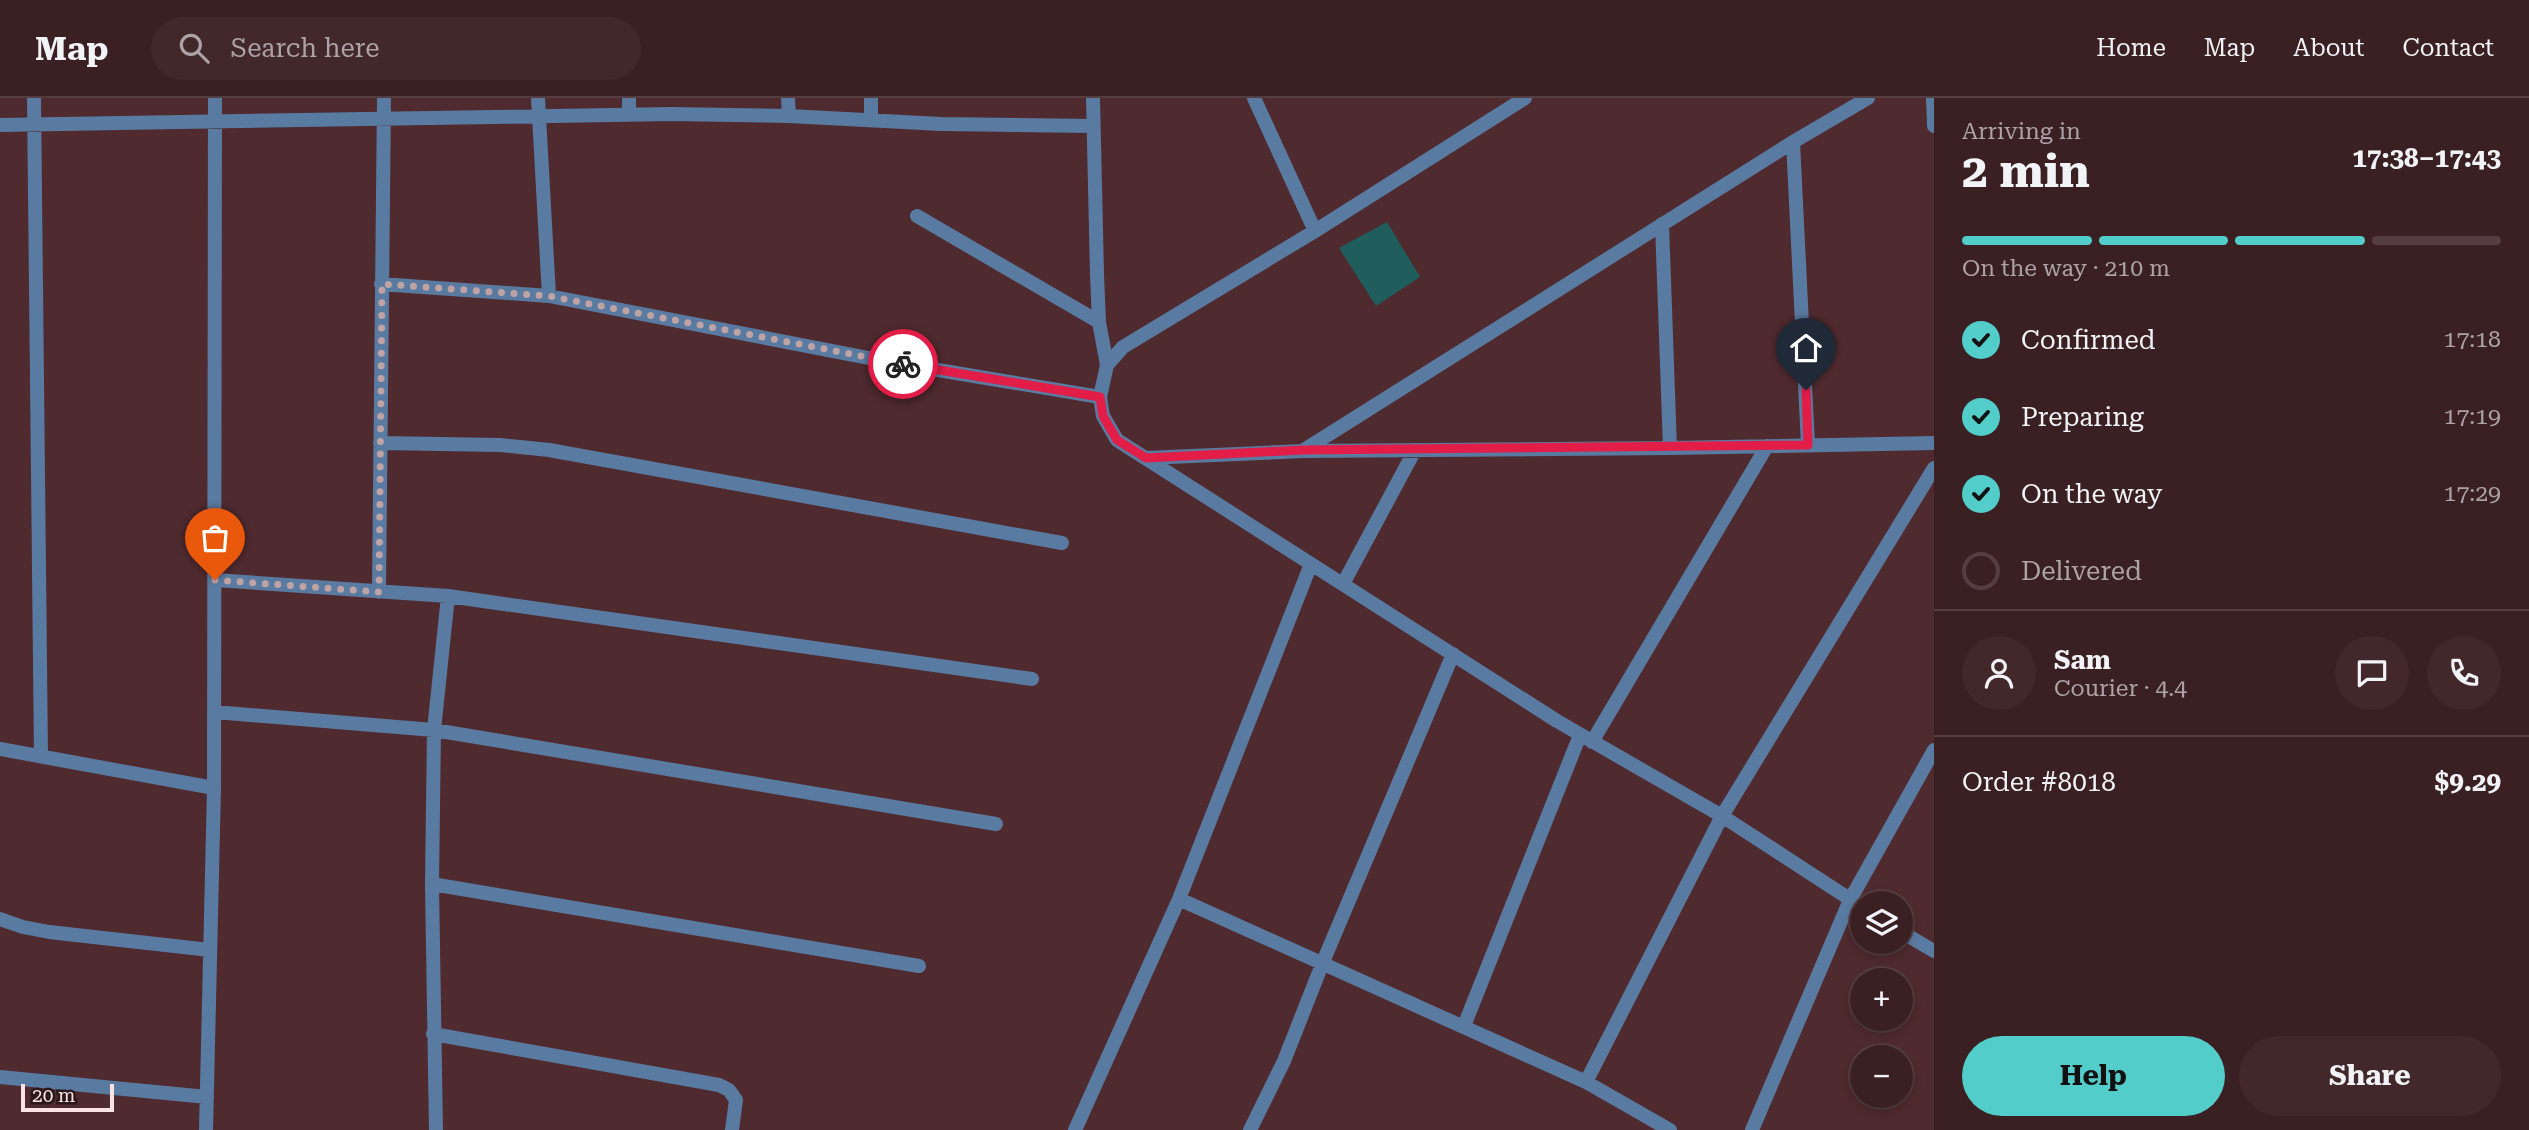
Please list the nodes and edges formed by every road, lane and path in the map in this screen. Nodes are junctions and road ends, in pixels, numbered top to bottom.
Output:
1 (34, 98) edge
2 (215, 98) edge
3 (384, 98) edge
4 (538, 98) edge
5 (629, 98) edge
6 (788, 98) edge
7 (871, 98) edge
8 (1093, 98) edge
9 (1254, 98) edge
10 (1525, 98) edge
11 (1868, 98) edge
12 (1933, 98) edge
13 (629, 115) junction
14 (789, 116) junction
15 (538, 118) junction
16 (216, 120) junction
17 (871, 120) junction
18 (384, 121) junction
19 (35, 124) junction
20 (0, 125) edge
21 (1092, 126) junction
22 (1934, 126) edge
23 (1793, 142) junction
24 (917, 216) dead end
25 (1662, 224) junction
26 (1315, 231) junction
27 (382, 284) junction
28 (549, 296) junction
29 (1099, 322) junction
30 (1107, 365) junction
31 (1100, 397) junction
32 (380, 443) junction
33 (1934, 443) edge
34 (1808, 445) junction
35 (1767, 446) junction
36 (1670, 448) junction
37 (1303, 450) junction
38 (1415, 450) junction
39 (1146, 458) junction
40 (1934, 468) edge
41 (1062, 543) dead end
42 (1311, 564) junction
43 (215, 580) junction
44 (1343, 584) junction
45 (379, 592) junction
46 (447, 596) junction
47 (1453, 654) junction
48 (1032, 679) dead end
49 (214, 712) junction
50 (434, 730) junction
51 (1586, 738) junction
52 (0, 749) edge
53 (1934, 750) edge
54 (41, 756) junction
55 (214, 788) junction
56 (1722, 816) junction
57 (996, 824) dead end
58 (432, 884) junction
59 (1862, 891) edge
60 (1179, 899) junction
61 (1850, 899) edge
62 (1850, 916) edge
63 (0, 919) edge
64 (1913, 939) edge
65 (210, 950) junction
66 (1934, 951) edge
67 (1322, 962) junction
68 (919, 966) dead end
69 (1464, 1026) junction
70 (433, 1034) junction
71 (0, 1077) edge
72 (1586, 1082) junction
73 (206, 1097) junction
74 (206, 1130) edge
75 (436, 1130) edge
76 (732, 1130) edge
77 (1075, 1130) edge
78 (1250, 1130) edge
79 (1670, 1130) edge
80 (1752, 1130) edge

1 - 19 street
2 - 16 street
3 - 18 street
4 - 15 street
5 - 13 street
6 - 14 street
7 - 17 street
8 - 21 street
9 - 26 street
10 - 26 street
11 - 23 street
12 - 22 street
13 - 14 street
13 - 15 street
14 - 17 street
15 - 18 street
15 - 28 street
16 - 18 street
16 - 19 street
16 - 43 street
17 - 21 street
18 - 27 street
19 - 20 street
19 - 54 street
21 - 29 street
23 - 25 street
23 - 34 street
24 - 29 street
25 - 36 street
25 - 37 street
26 - 30 street
27 - 28 street
27 - 32 street
28 - 31 street
29 - 30 street
30 - 31 street
31 - 39 street
32 - 41 street
32 - 45 street
33 - 34 street
34 - 35 street
35 - 36 street
35 - 51 street
36 - 38 street
37 - 38 street
37 - 39 street
38 - 44 street
39 - 42 street
40 - 56 street
42 - 44 street
42 - 60 street
43 - 45 street
43 - 49 street
44 - 47 street
45 - 46 street
46 - 48 street
46 - 50 street
47 - 51 street
47 - 67 street
49 - 50 street
49 - 55 street
50 - 57 street
50 - 58 street
51 - 56 street
51 - 69 street
52 - 54 street
53 - 59 street
54 - 55 street
55 - 65 street
56 - 61 street
56 - 72 street
58 - 68 street
58 - 70 street
60 - 67 street
60 - 77 street
62 - 80 street
63 - 65 street
64 - 66 street
65 - 73 street
67 - 69 street
67 - 78 street
69 - 72 street
70 - 75 street
70 - 76 street
71 - 73 street
72 - 79 street
73 - 74 street

